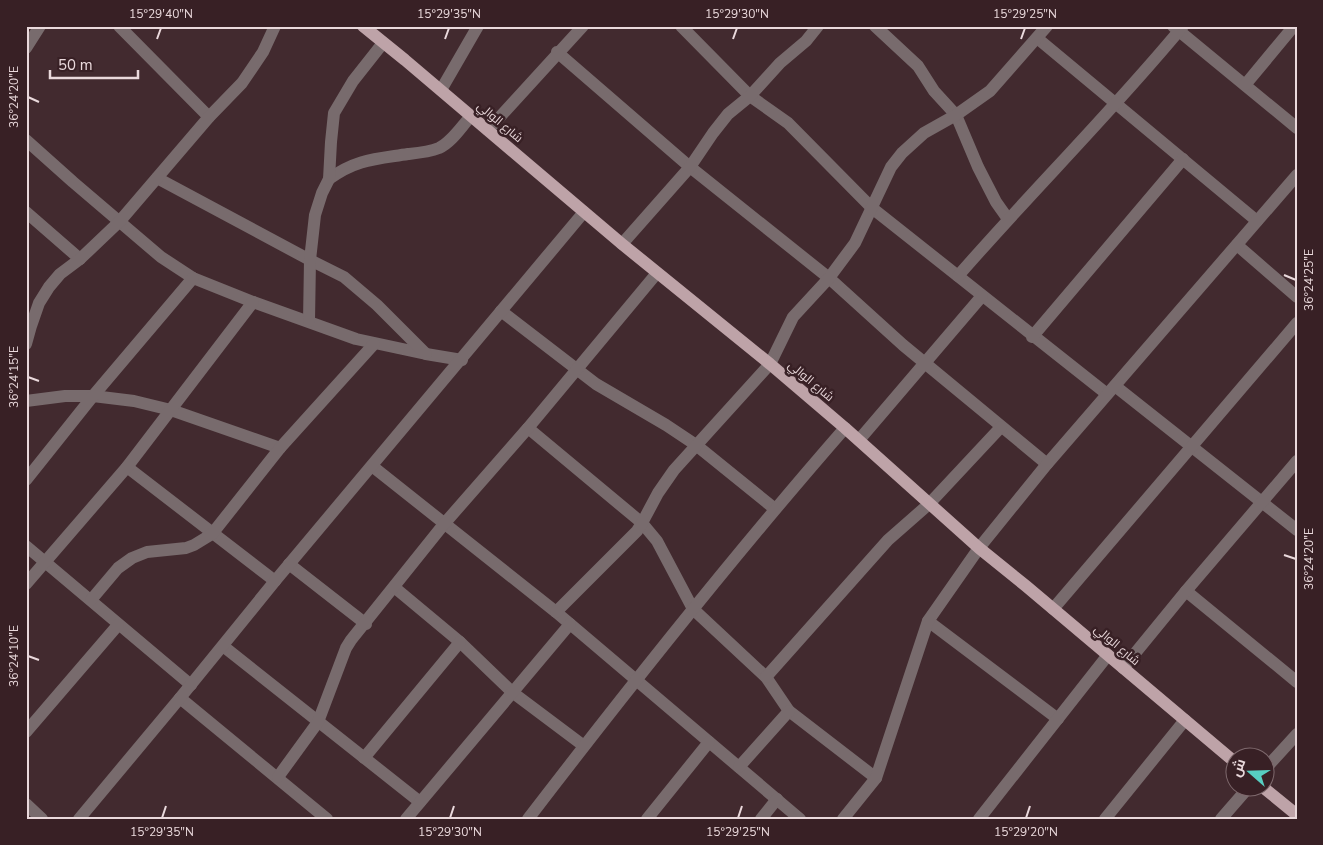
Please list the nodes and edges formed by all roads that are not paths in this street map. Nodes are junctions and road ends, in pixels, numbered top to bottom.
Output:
1 (40, 26) edge
2 (119, 26) edge
3 (275, 26) edge
4 (363, 26) edge
5 (478, 26) edge
6 (582, 26) edge
7 (818, 26) edge
8 (875, 26) edge
9 (1047, 26) edge
10 (1294, 26) edge
11 (687, 28) edge
12 (1178, 28) edge
13 (1038, 38) junction
14 (383, 43) junction
15 (26, 48) edge
16 (558, 52) junction
17 (1245, 85) junction
18 (441, 90) junction
19 (750, 96) junction
20 (1115, 102) junction
21 (956, 115) junction
22 (471, 116) junction
23 (209, 117) junction
24 (1297, 128) edge
25 (488, 130) junction
26 (26, 140) edge
27 (1183, 158) junction
28 (690, 166) junction
29 (1297, 175) edge
30 (158, 178) junction
31 (329, 179) junction
32 (872, 208) junction
33 (26, 212) edge
34 (584, 212) junction
35 (1008, 218) junction
36 (120, 221) junction
37 (1257, 221) junction
38 (622, 244) junction
39 (1236, 245) junction
40 (80, 259) junction
41 (310, 260) junction
42 (657, 272) junction
43 (958, 276) junction
44 (194, 278) junction
45 (828, 278) junction
46 (982, 296) junction
47 (1297, 297) edge
48 (253, 302) junction
49 (502, 311) junction
50 (309, 322) junction
51 (1297, 323) edge
52 (28, 324) edge
53 (1032, 336) junction
54 (26, 344) edge
55 (374, 344) junction
56 (426, 354) junction
57 (462, 360) junction
58 (770, 364) junction
59 (925, 364) junction
60 (577, 370) junction
61 (1111, 390) junction
62 (92, 396) junction
63 (26, 401) edge
64 (172, 410) junction
65 (1001, 427) junction
66 (528, 428) junction
67 (845, 428) junction
68 (859, 440) junction
69 (696, 445) junction
70 (1191, 446) junction
71 (280, 448) junction
72 (1297, 461) edge
73 (1047, 464) junction
74 (372, 466) junction
75 (126, 467) junction
76 (26, 480) edge
77 (1262, 502) junction
78 (930, 504) junction
79 (775, 508) junction
80 (642, 523) junction
81 (444, 524) junction
82 (1297, 530) edge
83 (212, 534) junction
84 (26, 546) edge
85 (980, 548) junction
86 (45, 562) junction
87 (289, 564) junction
88 (275, 581) junction
89 (26, 584) edge
90 (394, 587) junction
91 (1186, 591) junction
92 (91, 600) junction
93 (693, 609) junction
94 (1053, 609) junction
95 (556, 612) junction
96 (928, 621) junction
97 (366, 624) junction
98 (570, 624) junction
99 (118, 625) junction
100 (460, 642) junction
101 (223, 646) junction
102 (1108, 655) junction
103 (1123, 668) junction
104 (766, 677) junction
105 (636, 680) junction
106 (1297, 682) edge
107 (190, 685) junction
108 (512, 692) junction
109 (180, 698) junction
110 (788, 711) junction
111 (1058, 719) junction
112 (1185, 720) junction
113 (318, 722) junction
114 (26, 732) edge
115 (1297, 734) edge
116 (709, 742) junction
117 (584, 746) junction
118 (1226, 755) edge
119 (1276, 757) edge
120 (364, 758) junction
121 (739, 767) junction
122 (278, 777) junction
123 (876, 778) junction
124 (1239, 798) edge
125 (1276, 798) edge
126 (777, 799) junction
127 (420, 802) junction
128 (26, 804) edge
129 (1297, 815) edge
130 (319, 816) edge
131 (42, 819) edge
132 (79, 819) edge
133 (406, 819) edge
134 (528, 819) edge
135 (647, 819) edge
136 (761, 819) edge
137 (800, 819) edge
138 (843, 819) edge
139 (979, 819) edge
140 (1105, 819) edge
141 (1221, 819) edge

1 - 15 street
2 - 23 street
3 - 23 street
4 - 14 main road, شارع الوالي
5 - 18 street
6 - 16 street
7 - 19 street
8 - 21 street
9 - 13 street
10 - 17 street
11 - 19 street
12 - 17 street
12 - 20 street
13 - 20 street
13 - 21 street
14 - 18 main road, شارع الوالي
14 - 31 street
16 - 25 street
16 - 28 street
17 - 24 street
18 - 22 main road, شارع الوالي
19 - 28 street
19 - 32 street
20 - 27 street
20 - 35 street
21 - 32 street
21 - 35 street
22 - 25 main road, شارع الوالي
22 - 31 street
23 - 30 street
25 - 34 main road, شارع الوالي
26 - 36 street
27 - 37 street
27 - 53 street
28 - 38 street
28 - 45 street
29 - 37 street
30 - 36 street
30 - 41 street
31 - 41 street
32 - 43 street
32 - 45 street
33 - 40 street
34 - 38 main road, شارع الوالي
34 - 49 street
35 - 43 street
36 - 40 street
36 - 44 street
37 - 39 street
38 - 42 main road, شارع الوالي
39 - 47 street
39 - 61 street
40 - 52 street
41 - 50 street
41 - 56 street
42 - 58 main road, شارع الوالي
42 - 60 street
43 - 46 street
44 - 48 street
44 - 62 street
45 - 58 street
45 - 59 street
46 - 53 street
46 - 59 street
48 - 50 street
48 - 64 street
49 - 57 street
49 - 60 street
50 - 55 street
51 - 70 street
52 - 54 street
53 - 61 street
55 - 56 street
55 - 71 street
56 - 57 street
57 - 74 street
58 - 67 main road, شارع الوالي
58 - 69 street
59 - 65 street
59 - 68 street
60 - 66 street
60 - 69 street
61 - 70 street
61 - 73 street
62 - 63 street
62 - 64 street
62 - 76 street
64 - 71 street
64 - 75 street
65 - 73 street
65 - 78 street
66 - 80 street
66 - 81 street
67 - 68 main road, شارع الوالي
67 - 79 street
68 - 78 main road, شارع الوالي
69 - 79 street
69 - 80 street
70 - 77 street
70 - 94 street
71 - 83 street
72 - 77 street
73 - 85 street
74 - 81 street
74 - 87 street
75 - 83 street
75 - 86 street
77 - 82 street
77 - 91 street
78 - 85 main road, شارع الوالي
78 - 104 street
79 - 93 street
80 - 93 street
80 - 95 street
81 - 90 street
81 - 95 street
83 - 88 street
83 - 92 street
84 - 86 street
85 - 94 main road, شارع الوالي
85 - 96 street
86 - 89 street
86 - 92 street
87 - 88 street
87 - 97 street
88 - 101 street
90 - 97 street
90 - 100 street
91 - 103 street
91 - 106 street
92 - 99 street
93 - 104 street
93 - 105 street
94 - 102 main road, شارع الوالي
95 - 98 street
96 - 111 street
96 - 123 street
97 - 113 street
98 - 105 street
98 - 108 street
99 - 107 street
99 - 114 street
100 - 108 street
100 - 120 street
101 - 107 street
101 - 113 street
102 - 103 main road, شارع الوالي
102 - 111 street
103 - 112 main road, شارع الوالي
104 - 110 street
105 - 116 street
105 - 117 street
107 - 109 street
108 - 117 street
108 - 127 street
109 - 122 street
109 - 132 street
110 - 121 street
110 - 123 street
111 - 139 street
112 - 118 main road, شارع الوالي
112 - 140 street
113 - 120 street
113 - 122 street
115 - 119 street
116 - 121 street
116 - 135 street
117 - 134 street
120 - 127 street
121 - 126 street
122 - 130 street
123 - 138 street
124 - 141 street
125 - 129 main road
126 - 136 street
126 - 137 street
127 - 133 street
128 - 131 street

